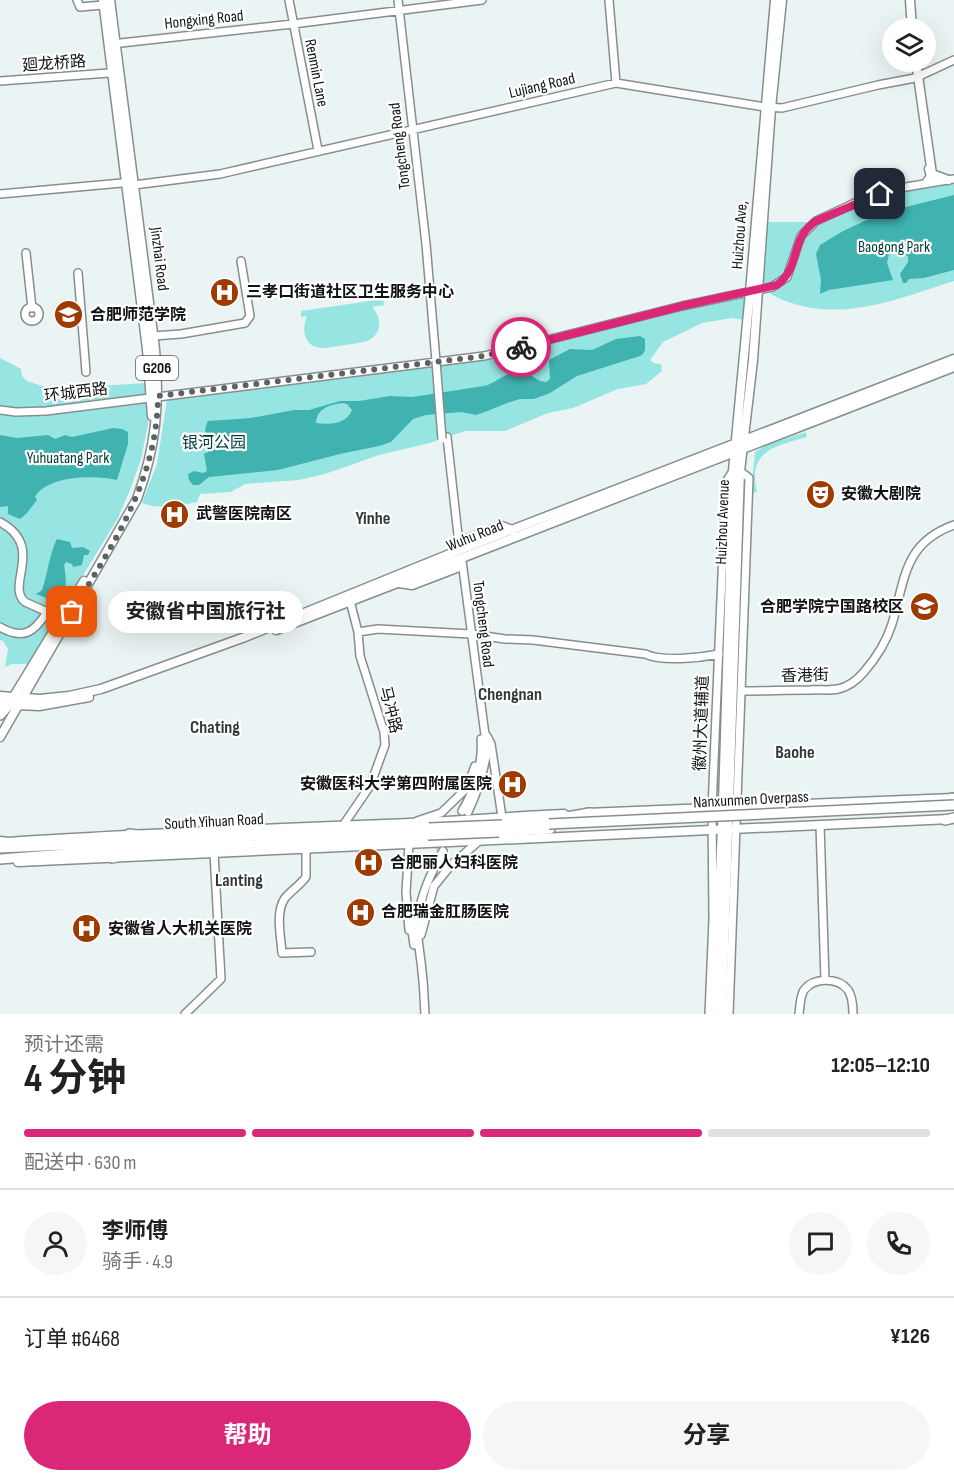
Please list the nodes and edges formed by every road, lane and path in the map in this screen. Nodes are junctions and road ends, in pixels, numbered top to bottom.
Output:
1 (77, 0) edge
2 (289, 0) edge
3 (400, 0) edge
4 (482, 0) edge
5 (609, 0) edge
6 (775, 0) edge
7 (782, 0) edge
8 (912, 0) edge
9 (105, 2) edge
10 (401, 10) junction
11 (913, 18) edge
12 (293, 24) junction
13 (112, 44) junction
14 (954, 60) edge
15 (916, 72) edge
16 (109, 74) dead end
17 (916, 77) junction
18 (0, 81) edge
19 (616, 82) junction
20 (768, 108) junction
21 (413, 131) junction
22 (318, 150) junction
23 (951, 179) edge
24 (927, 182) junction
25 (122, 183) dead end
26 (134, 185) junction
27 (0, 194) edge
28 (26, 253) dead end
29 (241, 261) dead end
30 (78, 273) dead end
31 (754, 290) junction
32 (32, 308) dead end
33 (153, 336) junction
34 (954, 359) edge
35 (954, 367) edge
36 (86, 372) dead end
37 (155, 396) junction
38 (0, 410) edge
39 (739, 447) junction
40 (736, 471) junction
41 (0, 522) edge
42 (954, 525) edge
43 (459, 555) junction
44 (349, 599) junction
45 (47, 612) junction
46 (61, 618) junction
47 (0, 627) edge
48 (358, 632) junction
49 (469, 634) junction
50 (719, 654) junction
51 (741, 691) junction
52 (0, 696) edge
53 (13, 702) edge
54 (0, 717) edge
55 (482, 731) junction
56 (0, 736) edge
57 (953, 800) edge
58 (712, 808) junction
59 (729, 808) junction
60 (465, 811) dead end
61 (954, 811) edge
62 (590, 813) junction
63 (951, 819) edge
64 (410, 823) junction
65 (344, 824) junction
66 (501, 824) junction
67 (525, 824) junction
68 (820, 825) junction
69 (550, 826) junction
70 (724, 829) junction
71 (428, 831) junction
72 (0, 841) edge
73 (130, 841) junction
74 (479, 841) junction
75 (409, 844) junction
76 (0, 848) edge
77 (157, 848) junction
78 (306, 849) junction
79 (214, 853) junction
80 (0, 854) edge
81 (32, 855) junction
82 (112, 858) junction
83 (0, 860) edge
84 (413, 940) junction
85 (311, 952) dead end
86 (420, 959) junction
87 (825, 980) junction
88 (185, 1014) edge
89 (423, 1014) edge
90 (711, 1014) edge
91 (722, 1014) edge
92 (729, 1014) edge
93 (800, 1014) edge
94 (853, 1014) edge

1 - 9 street
2 - 12 street, Renmin Lane
3 - 10 street, Tongcheng Road
4 - 10 street, Hongxing Road
5 - 19 street
6 - 20 main road, Huizhou Ave,
7 - 20 main road, Huizhou Ave,
8 - 11 main road
9 - 13 main road, Jinzhai Road / G206
10 - 12 street, Hongxing Road
10 - 21 street, Tongcheng Road
12 - 13 street, Hongxing Road
12 - 22 street, Renmin Lane
13 - 26 main road, Jinzhai Road / G206
13 - 37 main road, Jinzhai Road
14 - 17 street, Lujiang Road
15 - 17 main road
16 - 18 street, 廻龙桥路
17 - 20 street, Lujiang Road
17 - 23 main road
17 - 24 main road
19 - 20 street, Lujiang Road
19 - 21 street, Lujiang Road
20 - 31 main road, Huizhou Ave,
21 - 22 street, Lujiang Road
21 - 43 street, Tongcheng Road, bridge
22 - 26 street, Lujiang Road
23 - 24 street, 环城西路
24 - 31 street, 环城西路
25 - 27 street
26 - 33 main road, Jinzhai Road / G206
28 - 32 street
29 - 33 street
30 - 36 street
31 - 37 street, 环城西路
31 - 39 main road, Huizhou Ave,
33 - 37 main road, Jinzhai Road / G206
34 - 39 main road, Wuhu Road
35 - 39 main road, Wuhu Road
37 - 38 street, 环城西路
37 - 46 main road, Jinzhai Road
37 - 53 main road, Jinzhai Road / G206
39 - 40 main road, Huizhou Ave,
39 - 43 main road, Wuhu Road
39 - 43 main road, Wuhu Road
40 - 50 street, 徽州大道辅道
40 - 51 street, Huizhou Avenue
40 - 59 main road, Huizhou Avenue
41 - 45 street
42 - 51 street, 香港街
43 - 44 main road, Wuhu Road
43 - 44 main road, Wuhu Road
43 - 49 street, Tongcheng Road
44 - 48 street, 马冲路
44 - 53 main road, Wuhu Road
45 - 46 street
45 - 47 street
46 - 53 main road, Jinzhai Road
48 - 49 street
48 - 65 street, 马冲路
49 - 50 street
49 - 55 street, Tongcheng Road
50 - 58 street, 徽州大道辅道
51 - 59 street, Huizhou Avenue
52 - 53 main road, Wuhu Road
53 - 54 highway
53 - 56 main road, Jinzhai Road
55 - 60 street, Tongcheng Road
55 - 64 street
55 - 66 street
57 - 59 main road
57 - 69 highway, Nanxunmen Overpass, bridge
58 - 59 main road
58 - 62 main road
58 - 70 street, 徽州大道辅道
59 - 70 main road, Huizhou Avenue
59 - 70 street, Huizhou Avenue
61 - 69 highway, Nanxunmen Overpass
62 - 66 main road
62 - 67 highway
63 - 68 main road
64 - 65 main road
64 - 66 main road
65 - 73 main road
66 - 67 highway
66 - 69 highway
66 - 71 highway, bridge
67 - 69 highway
68 - 70 main road
68 - 87 street
70 - 74 main road
70 - 90 main road, Huizhou Avenue
70 - 91 main road, Huizhou Avenue
70 - 92 street, Huizhou Avenue
71 - 73 highway, South Yihuan Road
71 - 77 highway, South Yihuan Road
72 - 73 main road
73 - 76 highway, South Yihuan Road
73 - 77 highway, South Yihuan Road
73 - 81 highway, South Yihuan Road
74 - 75 main road
74 - 86 street
75 - 78 main road
75 - 84 street
77 - 82 highway
78 - 79 main road
78 - 85 street
79 - 82 main road
79 - 88 street
80 - 81 highway
81 - 83 highway, South Yihuan Road
82 - 83 main road
84 - 86 street
84 - 89 street
86 - 89 street
87 - 93 street
87 - 94 street

